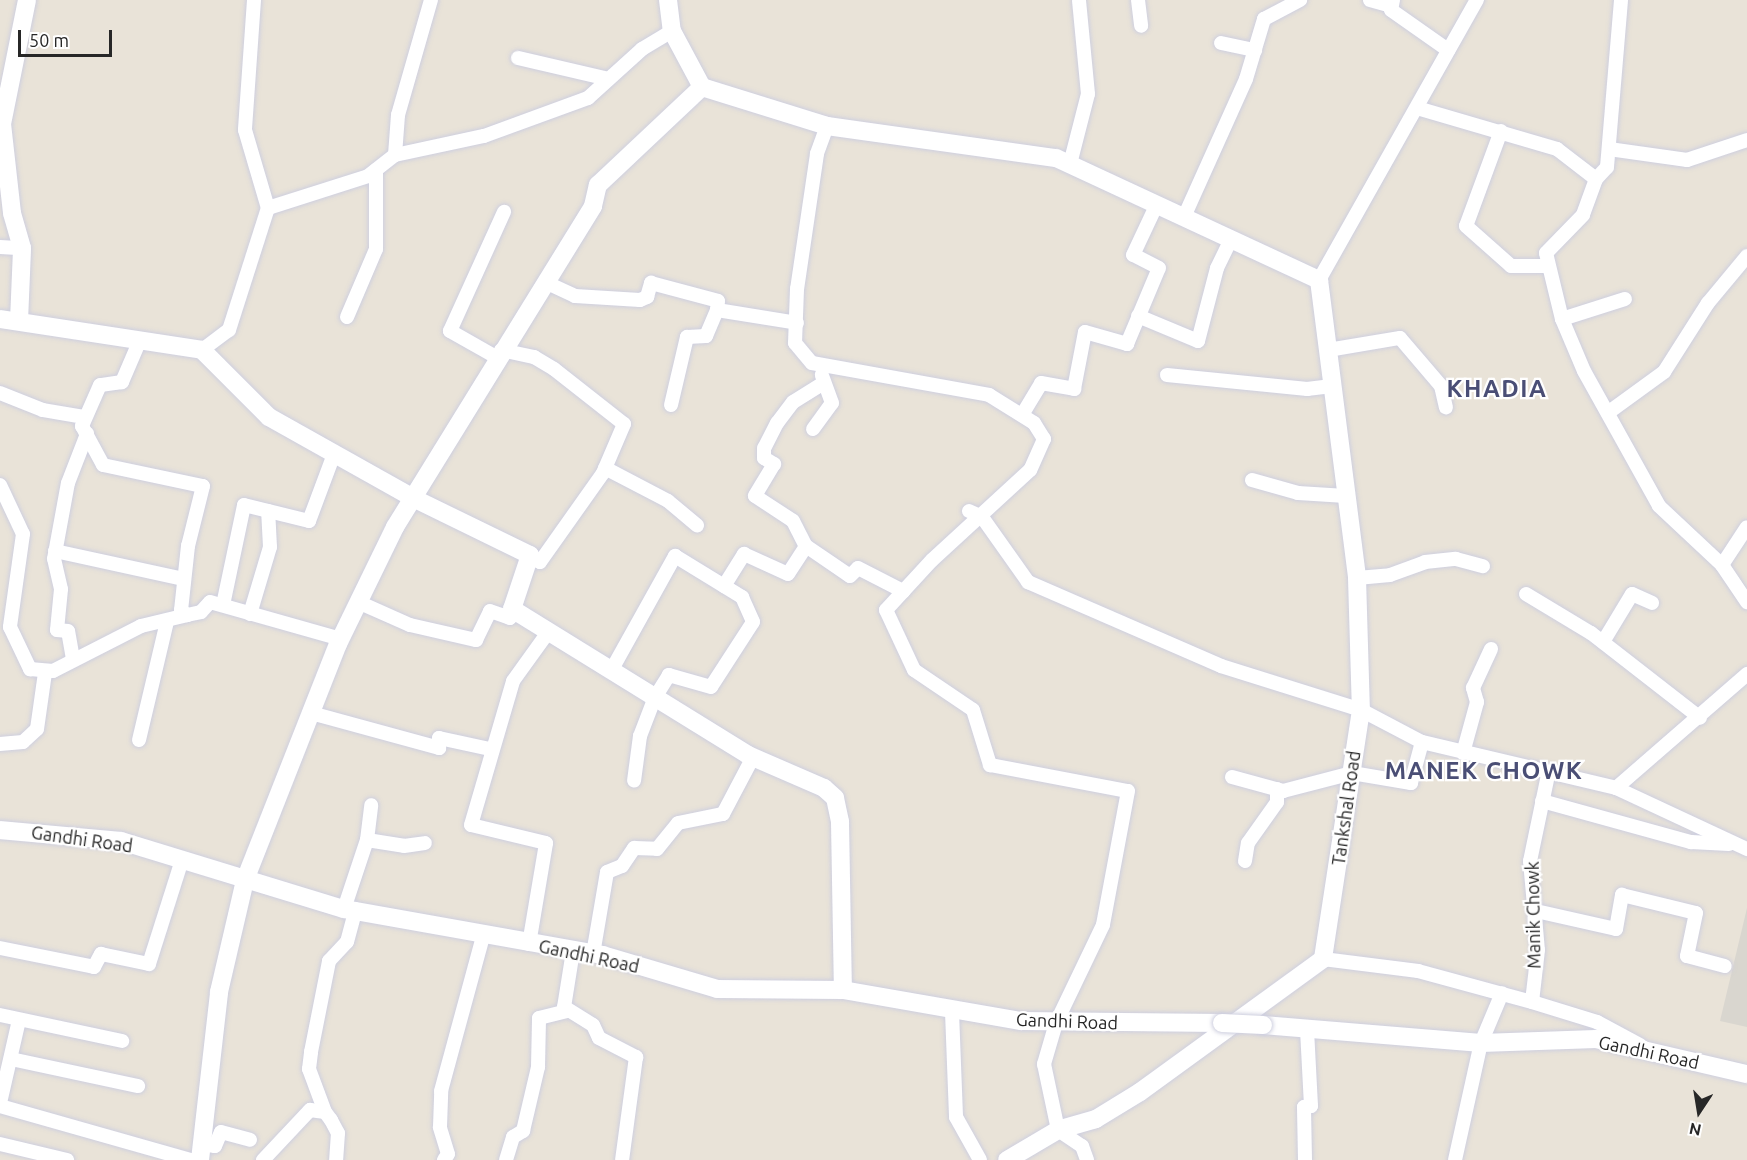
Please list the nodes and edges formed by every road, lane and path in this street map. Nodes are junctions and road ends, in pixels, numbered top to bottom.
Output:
1 (27, 0) edge
2 (254, 0) edge
3 (431, 0) edge
4 (668, 0) edge
5 (1079, 0) edge
6 (1138, 0) edge
7 (1300, 0) edge
8 (1476, 0) edge
9 (1621, 0) edge
10 (1382, 1) edge
11 (1141, 26) dead end
12 (672, 31) junction
13 (1221, 42) dead end
14 (1255, 50) junction
15 (1448, 50) junction
16 (518, 58) dead end
17 (608, 79) junction
18 (702, 87) junction
19 (1417, 108) junction
20 (827, 126) junction
21 (1501, 131) junction
22 (1747, 140) edge
23 (1609, 149) junction
24 (394, 156) junction
25 (1070, 164) junction
26 (376, 170) junction
27 (1596, 179) junction
28 (1157, 204) junction
29 (268, 208) junction
30 (504, 212) dead end
31 (1184, 217) junction
32 (1231, 239) junction
33 (0, 247) edge
34 (22, 248) junction
35 (1747, 256) edge
36 (1548, 266) junction
37 (1319, 280) junction
38 (545, 282) junction
39 (1625, 300) dead end
40 (717, 310) junction
41 (1137, 316) junction
42 (347, 317) dead end
43 (0, 319) edge
44 (1562, 319) junction
45 (19, 321) junction
46 (797, 323) junction
47 (140, 340) junction
48 (202, 350) junction
49 (1328, 350) junction
50 (499, 353) junction
51 (822, 365) junction
52 (1167, 375) dead end
53 (822, 384) junction
54 (1332, 386) junction
55 (0, 393) edge
56 (671, 405) dead end
57 (1446, 407) dead end
58 (1610, 412) junction
59 (1022, 415) junction
60 (84, 417) junction
61 (813, 429) dead end
62 (87, 434) junction
63 (334, 454) junction
64 (605, 468) junction
65 (1252, 480) dead end
66 (0, 485) edge
67 (1346, 496) junction
68 (415, 499) junction
69 (268, 511) junction
70 (969, 511) dead end
71 (982, 517) junction
72 (697, 525) dead end
73 (1747, 527) edge
74 (806, 546) junction
75 (55, 551) junction
76 (530, 555) junction
77 (1722, 565) junction
78 (1483, 566) dead end
79 (1357, 578) junction
80 (183, 579) junction
81 (724, 585) junction
82 (903, 591) junction
83 (1526, 594) dead end
84 (358, 602) junction
85 (1747, 602) edge
86 (1652, 603) dead end
87 (223, 605) junction
88 (514, 610) junction
89 (250, 614) junction
90 (187, 615) junction
91 (167, 622) junction
92 (549, 632) junction
93 (341, 639) junction
94 (1603, 642) junction
95 (1491, 649) dead end
96 (73, 658) junction
97 (612, 671) junction
98 (45, 673) junction
99 (1747, 674) edge
100 (655, 697) junction
101 (1361, 710) junction
102 (311, 713) junction
103 (1700, 718) junction
104 (139, 740) dead end
105 (1422, 742) junction
106 (0, 744) edge
107 (490, 749) junction
108 (1463, 753) junction
109 (753, 757) junction
110 (1352, 773) junction
111 (1548, 774) junction
112 (1232, 777) dead end
113 (634, 781) dead end
114 (1616, 788) junction
115 (1277, 789) junction
116 (1542, 801) junction
117 (371, 805) dead end
118 (0, 830) edge
119 (367, 840) junction
120 (425, 843) dead end
121 (1731, 844) junction
122 (1747, 849) edge
123 (182, 860) junction
124 (1245, 861) dead end
125 (245, 880) junction
126 (350, 909) junction
127 (1536, 911) junction
128 (483, 936) junction
129 (529, 944) junction
130 (0, 948) edge
131 (573, 951) junction
132 (593, 954) junction
133 (1323, 959) junction
134 (1725, 966) dead end
135 (843, 990) junction
136 (1502, 993) junction
137 (1532, 1002) junction
138 (567, 1011) junction
139 (952, 1012) junction
140 (0, 1015) edge
141 (19, 1020) junction
142 (1056, 1023) junction
143 (1307, 1029) junction
144 (122, 1041) dead end
145 (1481, 1043) junction
146 (1650, 1050) junction
147 (11, 1059) junction
148 (1747, 1074) edge
149 (2, 1083) edge
150 (138, 1086) dead end
151 (0, 1104) edge
152 (326, 1112) junction
153 (1058, 1130) junction
154 (250, 1140) dead end
155 (0, 1144) edge
156 (201, 1152) edge
157 (67, 1160) edge
158 (190, 1160) edge
159 (263, 1160) edge
160 (336, 1160) edge
161 (444, 1160) edge
162 (506, 1160) edge
163 (622, 1160) edge
164 (980, 1160) edge
165 (1007, 1160) edge
166 (1087, 1160) edge
167 (1305, 1160) edge
168 (1455, 1160) edge

1 - 34 street
2 - 29 street
3 - 24 street
4 - 12 street
5 - 25 street
6 - 11 street
7 - 14 street
8 - 15 street
9 - 23 street
10 - 15 street
12 - 17 street
12 - 18 street
13 - 14 street
14 - 31 street
15 - 19 street
16 - 17 street
17 - 24 street
18 - 20 street
18 - 38 street
19 - 21 street
19 - 37 street
20 - 25 street
20 - 46 street
21 - 27 street
21 - 36 street
22 - 23 street
23 - 27 street
24 - 26 street
25 - 28 street
26 - 29 street
26 - 42 street
27 - 36 street
28 - 31 street
28 - 41 street
29 - 48 street
30 - 50 street
31 - 32 street
32 - 37 street
32 - 41 street
33 - 34 street
34 - 45 street
35 - 58 street
36 - 44 street
37 - 49 street, Tankshal Road
38 - 40 street
38 - 50 street
39 - 44 street
40 - 46 street
40 - 56 street
41 - 59 street
43 - 45 street
44 - 58 street
45 - 47 street
46 - 51 street
47 - 48 street
47 - 60 street
48 - 63 street
49 - 54 street, Tankshal Road
49 - 57 street
50 - 64 street
50 - 68 street
51 - 53 street
51 - 59 street
52 - 54 street
53 - 61 street
53 - 74 street
54 - 67 street, Tankshal Road
55 - 60 street
58 - 77 street
59 - 71 street
60 - 62 street
62 - 75 street
62 - 80 street
63 - 68 street
63 - 69 street
64 - 72 street
64 - 76 street
65 - 67 street
66 - 98 street
67 - 79 street, Tankshal Road
68 - 76 street
68 - 84 street
69 - 87 street
69 - 89 street
70 - 71 street
71 - 82 street
71 - 101 street
73 - 77 street
74 - 81 street
74 - 82 street
75 - 80 street
75 - 96 street
76 - 88 street
77 - 85 street
78 - 79 street
79 - 101 street, Tankshal Road
80 - 90 street
81 - 97 street
81 - 100 street
82 - 142 street
83 - 94 street
84 - 88 street
84 - 93 street
86 - 94 street
87 - 89 street
87 - 90 street
88 - 92 street
89 - 93 street
90 - 91 street
91 - 96 street
91 - 104 street
92 - 97 street
92 - 107 street
93 - 102 street
94 - 103 street
95 - 108 street
96 - 98 street
97 - 100 street
98 - 106 street
99 - 103 street
100 - 109 street
100 - 113 street
101 - 105 street
101 - 110 street, Tankshal Road
102 - 107 street
102 - 125 street
103 - 114 street
105 - 108 street
105 - 110 street
107 - 129 street
108 - 111 street
109 - 132 street
109 - 135 street
110 - 115 street
110 - 133 street, Tankshal Road
111 - 114 street
111 - 116 street, Manik Chowk
112 - 115 street
114 - 121 street
115 - 124 street
116 - 121 street
116 - 127 street, Manik Chowk
117 - 119 street
118 - 123 street, Gandhi Road
119 - 120 street
119 - 126 street
121 - 122 street
123 - 125 street, Gandhi Road
123 - 130 street
125 - 126 street, Gandhi Road
125 - 156 street
126 - 128 street, Gandhi Road
126 - 152 street
127 - 134 street
127 - 137 street, Manik Chowk
128 - 129 street, Gandhi Road
128 - 161 street
129 - 131 street, Gandhi Road
131 - 132 street, Gandhi Road
131 - 138 street
132 - 135 street, Gandhi Road
133 - 136 street
133 - 153 street
135 - 139 street, Gandhi Road
136 - 137 street
136 - 145 street
137 - 146 street
138 - 162 street
138 - 163 street
139 - 142 street, Gandhi Road
139 - 164 street
140 - 141 street
141 - 144 street
141 - 147 street
142 - 143 street, Gandhi Road, bridge
142 - 153 street
143 - 145 street, Gandhi Road
143 - 167 street
145 - 146 street, Gandhi Road
145 - 168 street
146 - 148 street, Gandhi Road
147 - 149 street
147 - 150 street
149 - 151 street
151 - 158 street
152 - 159 street
152 - 160 street
153 - 165 street
153 - 166 street
154 - 156 street
155 - 157 street

